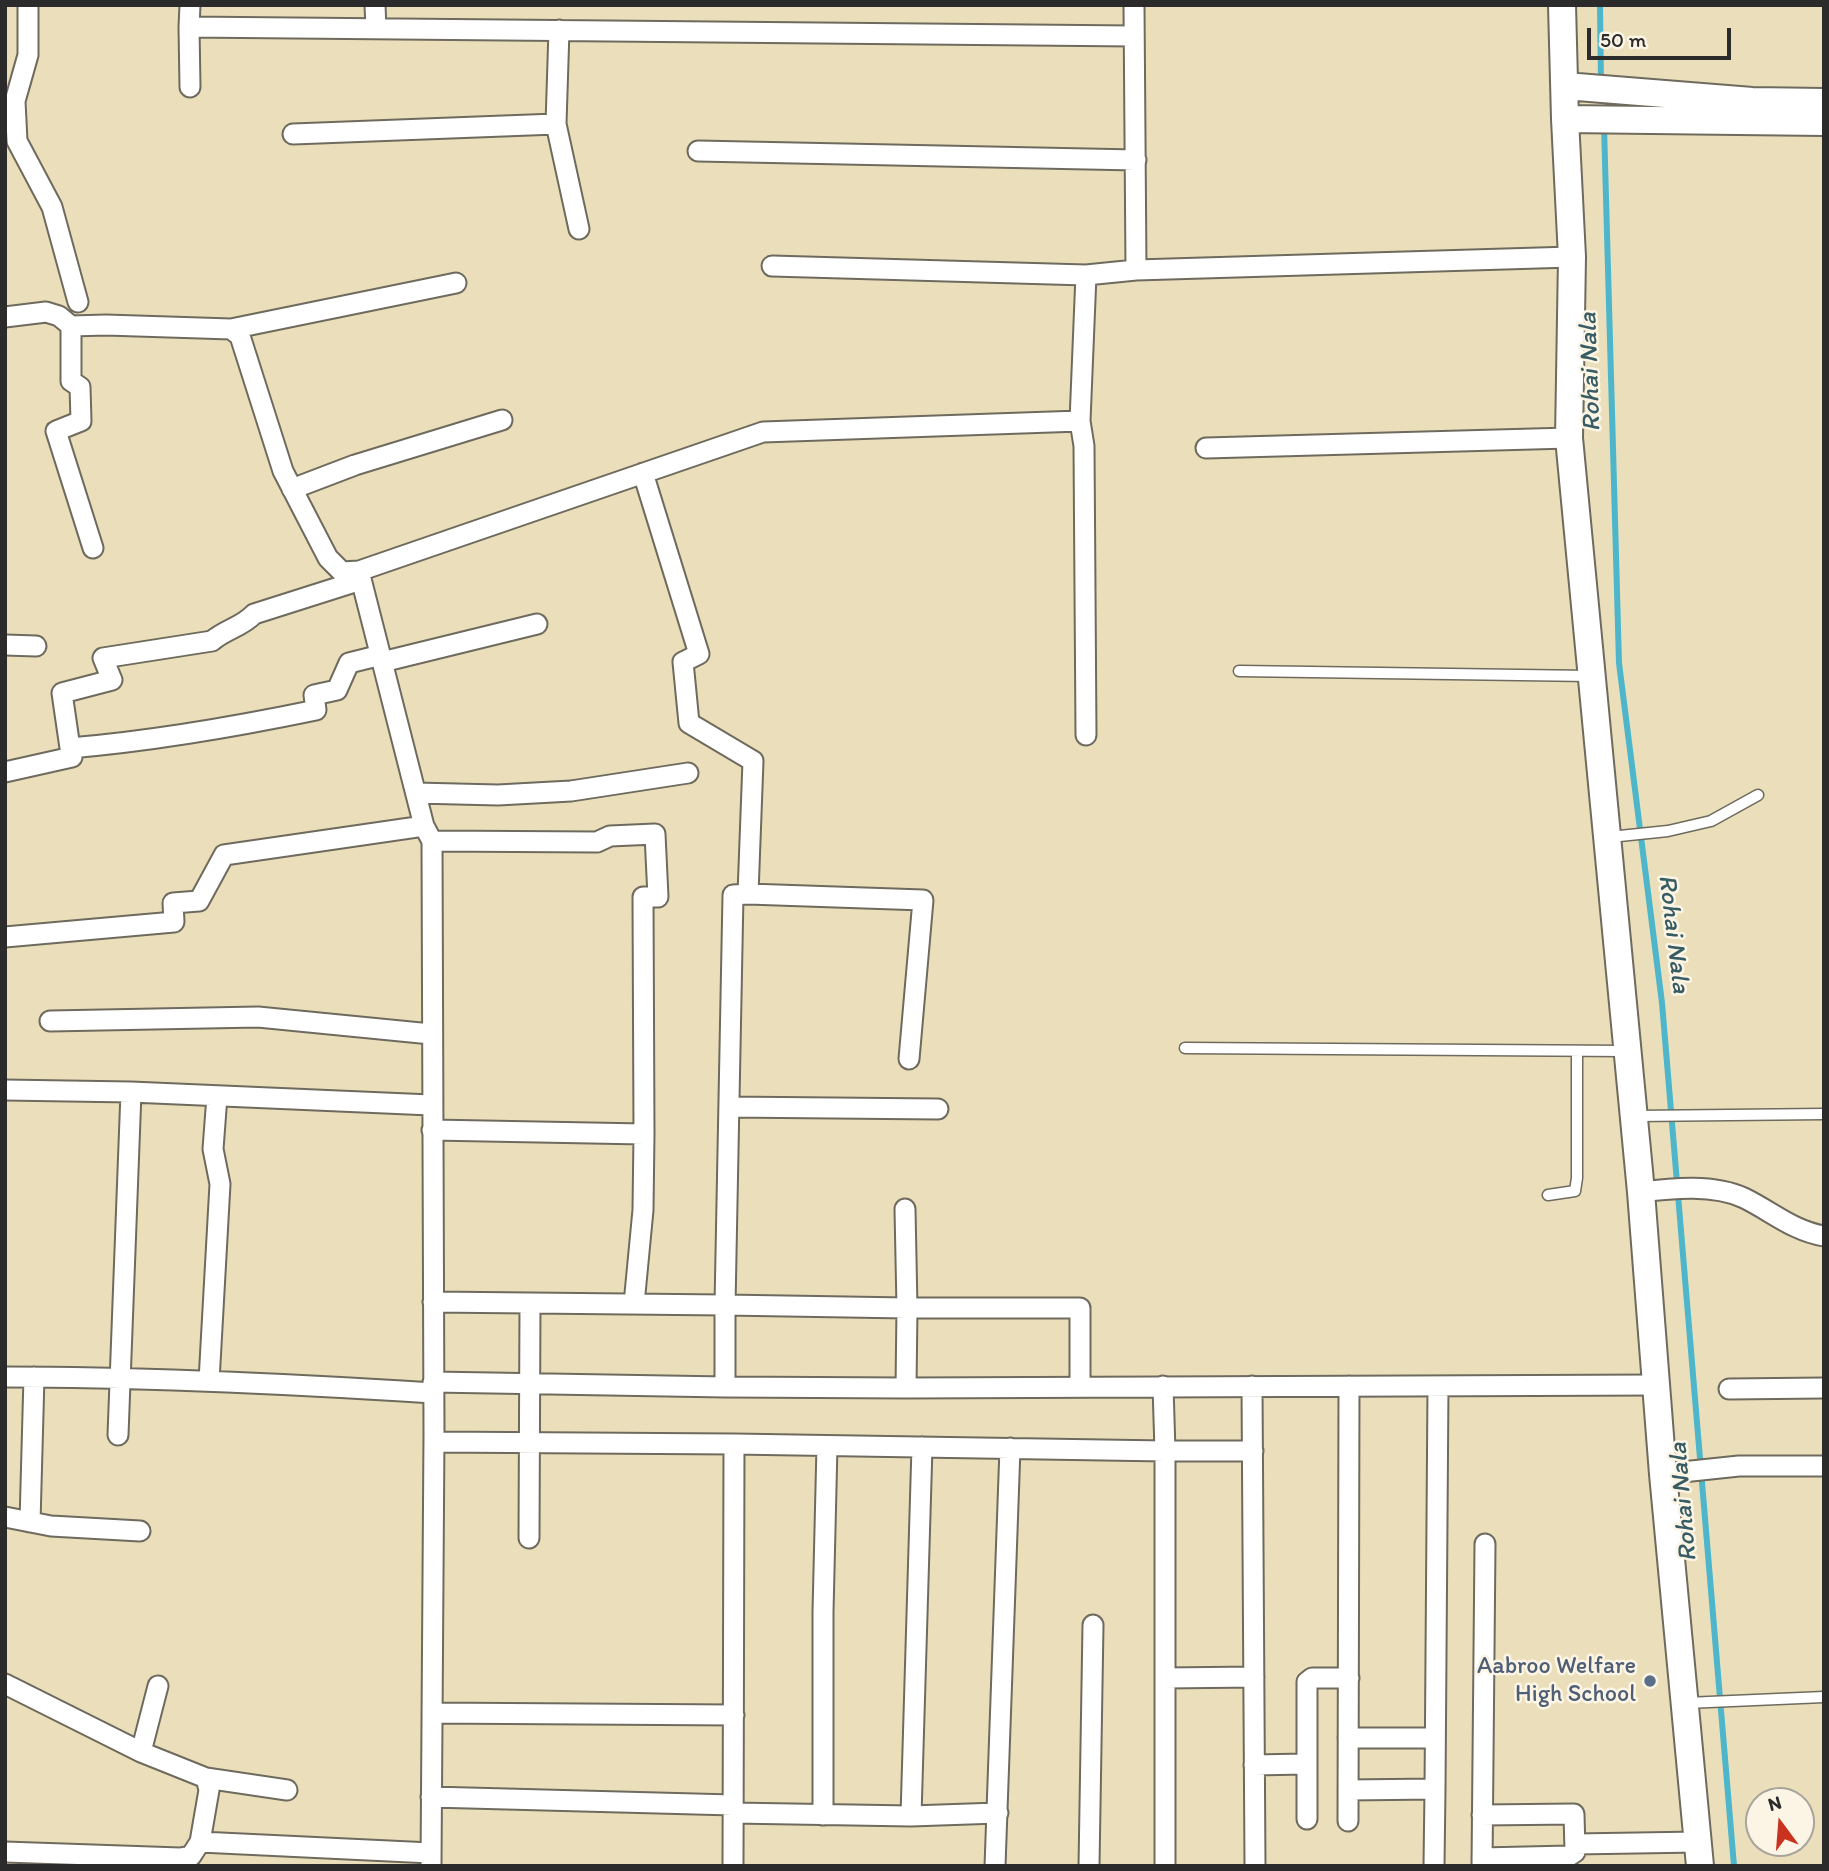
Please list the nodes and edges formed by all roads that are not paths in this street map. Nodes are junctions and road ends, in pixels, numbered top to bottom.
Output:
1 (28, 5) edge
2 (190, 5) edge
3 (375, 5) edge
4 (1134, 5) edge
5 (1562, 5) edge
6 (189, 27) junction
7 (376, 29) junction
8 (559, 30) junction
9 (1134, 36) junction
10 (1576, 86) junction
11 (190, 88) dead end
12 (1824, 102) edge
13 (1707, 108) junction
14 (1574, 119) junction
15 (1824, 122) edge
16 (556, 124) junction
17 (293, 134) dead end
18 (11, 142) edge
19 (698, 151) dead end
20 (1136, 160) junction
21 (579, 229) dead end
22 (1572, 257) junction
23 (772, 266) dead end
24 (1136, 270) junction
25 (1086, 275) junction
26 (456, 283) dead end
27 (78, 302) dead end
28 (5, 317) edge
29 (71, 326) junction
30 (231, 329) junction
31 (502, 420) dead end
32 (1080, 421) junction
33 (1569, 438) junction
34 (1206, 448) dead end
35 (643, 473) junction
36 (292, 489) junction
37 (93, 548) dead end
38 (360, 575) junction
39 (537, 624) dead end
40 (5, 645) edge
41 (36, 646) dead end
42 (382, 659) junction
43 (1239, 671) dead end
44 (1591, 676) junction
45 (1086, 735) dead end
46 (70, 748) junction
47 (5, 772) edge
48 (688, 773) dead end
49 (416, 793) junction
50 (1758, 795) dead end
51 (428, 833) junction
52 (1611, 837) junction
53 (748, 894) junction
54 (5, 937) edge
55 (50, 1021) dead end
56 (431, 1034) junction
57 (1185, 1048) dead end
58 (1626, 1051) junction
59 (1577, 1052) junction
60 (909, 1059) dead end
61 (5, 1090) edge
62 (131, 1092) junction
63 (217, 1096) junction
64 (431, 1105) junction
65 (729, 1107) junction
66 (938, 1109) dead end
67 (1824, 1114) edge
68 (1637, 1116) junction
69 (432, 1130) junction
70 (644, 1133) junction
71 (1650, 1191) junction
72 (1548, 1195) dead end
73 (905, 1209) dead end
74 (1824, 1236) edge
75 (433, 1302) junction
76 (530, 1303) junction
77 (634, 1304) junction
78 (725, 1305) junction
79 (907, 1308) junction
80 (5, 1377) edge
81 (34, 1377) junction
82 (120, 1377) junction
83 (209, 1381) junction
84 (529, 1384) junction
85 (1438, 1385) junction
86 (1657, 1385) junction
87 (1080, 1386) junction
88 (1163, 1386) junction
89 (1252, 1386) junction
90 (1349, 1386) junction
91 (433, 1387) junction
92 (725, 1387) junction
93 (906, 1388) junction
94 (1824, 1388) edge
95 (1729, 1389) dead end
96 (118, 1435) dead end
97 (433, 1442) junction
98 (529, 1443) junction
99 (734, 1444) junction
100 (827, 1446) junction
101 (922, 1447) junction
102 (1010, 1448) junction
103 (1165, 1451) junction
104 (1253, 1451) junction
105 (1824, 1466) edge
106 (1669, 1473) junction
107 (5, 1517) edge
108 (30, 1522) junction
109 (140, 1531) dead end
110 (529, 1538) dead end
111 (1485, 1544) dead end
112 (1093, 1625) dead end
113 (1254, 1677) junction
114 (1165, 1678) junction
115 (1349, 1678) junction
116 (5, 1684) edge
117 (158, 1686) dead end
118 (1824, 1697) edge
119 (1688, 1703) junction
120 (432, 1713) junction
121 (734, 1715) junction
122 (1348, 1738) junction
123 (1435, 1738) junction
124 (141, 1752) junction
125 (1306, 1764) junction
126 (1254, 1765) junction
127 (206, 1778) junction
128 (1435, 1789) junction
129 (287, 1790) dead end
130 (1348, 1790) junction
131 (431, 1797) junction
132 (733, 1809) junction
133 (998, 1813) junction
134 (823, 1815) junction
135 (1482, 1815) junction
136 (911, 1816) junction
137 (1307, 1819) dead end
138 (1348, 1821) dead end
139 (1575, 1844) junction
140 (5, 1852) edge
141 (197, 1853) edge
142 (1699, 1854) edge
143 (431, 1859) edge
144 (1482, 1862) edge
145 (733, 1866) edge
146 (995, 1866) edge
147 (1089, 1866) edge
148 (1165, 1866) edge
149 (1255, 1866) edge
150 (1434, 1866) edge

1 - 18 street
2 - 6 street
3 - 7 street
4 - 9 street
5 - 10 street
6 - 7 street
6 - 11 street
7 - 8 street
8 - 9 street
8 - 16 street
9 - 20 street
10 - 13 street
10 - 14 street
12 - 13 street
13 - 14 street
13 - 15 street
14 - 22 street
16 - 17 street
16 - 21 street
18 - 27 street
19 - 20 street
20 - 24 street
22 - 24 street
22 - 33 street
23 - 25 street
24 - 25 street
25 - 32 street
26 - 30 street
28 - 29 street
29 - 30 street
29 - 37 street
30 - 36 street
31 - 36 street
32 - 35 street
32 - 45 street
33 - 34 street
33 - 44 street
35 - 38 street
35 - 53 street
36 - 38 street
38 - 42 street
38 - 46 street
39 - 42 street
40 - 41 street
42 - 46 street
42 - 49 street
43 - 44 lane
44 - 52 street
46 - 47 street
48 - 49 street
49 - 51 street
50 - 52 lane
51 - 54 street
51 - 56 street
51 - 70 street
52 - 58 street
53 - 60 street
53 - 65 street
55 - 56 street
56 - 64 street
57 - 59 lane
58 - 59 lane
58 - 68 street
59 - 72 lane
61 - 62 street
62 - 63 street
62 - 82 street
63 - 64 street
63 - 83 street
64 - 69 street
65 - 66 street
65 - 78 street
67 - 68 lane
68 - 71 street
69 - 70 street
69 - 75 street
70 - 77 street
71 - 74 street
71 - 86 street
73 - 79 street
75 - 76 street
75 - 91 street
76 - 77 street
76 - 84 street
77 - 78 street
78 - 79 street
78 - 92 street
79 - 87 street
79 - 93 street
80 - 81 street
81 - 82 street
81 - 108 street
82 - 83 street
82 - 96 street
83 - 91 street
84 - 91 street
84 - 92 street
84 - 98 street
85 - 86 street
85 - 90 street
85 - 123 street
86 - 106 street
87 - 88 street
87 - 93 street
88 - 89 street
88 - 103 street
89 - 90 street
89 - 104 street
90 - 115 street
91 - 97 street
92 - 93 street
94 - 95 street
97 - 98 street
97 - 120 street
98 - 99 street
98 - 110 street
99 - 100 street
99 - 121 street
100 - 101 street
100 - 134 street
101 - 102 street
101 - 136 street
102 - 103 street
102 - 133 street
103 - 104 street
103 - 114 street
104 - 113 street
105 - 106 street
106 - 119 street
107 - 108 street
108 - 109 street
111 - 135 street
112 - 147 street
113 - 114 street
113 - 126 street
114 - 148 street
115 - 122 street
115 - 125 street
116 - 124 street
117 - 124 street
118 - 119 lane
119 - 142 street
120 - 121 street
120 - 131 street
121 - 132 street
122 - 123 street
122 - 130 street
123 - 128 street
124 - 127 street
125 - 126 street
125 - 137 street
126 - 149 street
127 - 129 street
127 - 141 street
128 - 130 street
128 - 150 street
130 - 138 street
131 - 132 street
131 - 143 street
132 - 134 street
132 - 145 street
133 - 136 street
133 - 146 street
134 - 136 street
135 - 139 street
135 - 144 street
139 - 142 street
139 - 144 street
140 - 141 street
141 - 143 street

